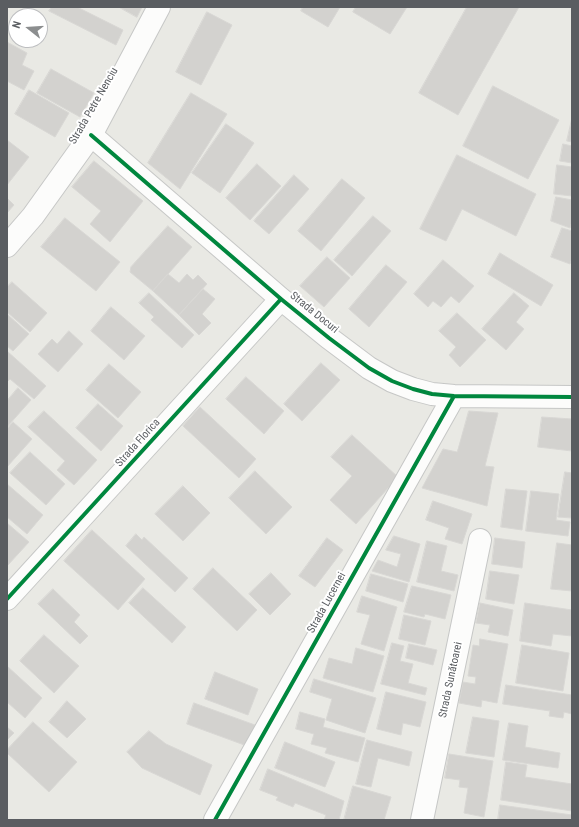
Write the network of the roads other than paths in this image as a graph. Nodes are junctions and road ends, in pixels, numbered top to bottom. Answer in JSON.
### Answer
{"nodes":[{"id":1,"x":159,"y":7,"type":"edge"},
{"id":2,"x":91,"y":135,"type":"junction"},
{"id":3,"x":7,"y":246,"type":"edge"},
{"id":4,"x":281,"y":299,"type":"junction"},
{"id":5,"x":454,"y":396,"type":"junction"},
{"id":6,"x":572,"y":397,"type":"edge"},
{"id":7,"x":480,"y":540,"type":"dead end"},
{"id":8,"x":7,"y":599,"type":"edge"},
{"id":9,"x":215,"y":820,"type":"edge"},
{"id":10,"x":422,"y":820,"type":"edge"}],
"edges":[{"from":1,"to":2,"type":"street","name":"Strada Petre Nenciu"},
{"from":2,"to":3,"type":"street","name":"Strada Petre Nenciu"},
{"from":2,"to":4,"type":"street","name":"Strada Docuri"},
{"from":4,"to":5,"type":"street","name":"Strada Docuri"},
{"from":4,"to":8,"type":"street","name":"Strada Florica"},
{"from":5,"to":6,"type":"street","name":"Strada Docuri"},
{"from":5,"to":9,"type":"street","name":"Strada Lucernei"},
{"from":7,"to":10,"type":"street","name":"Strada Sunătoarei"}]}
